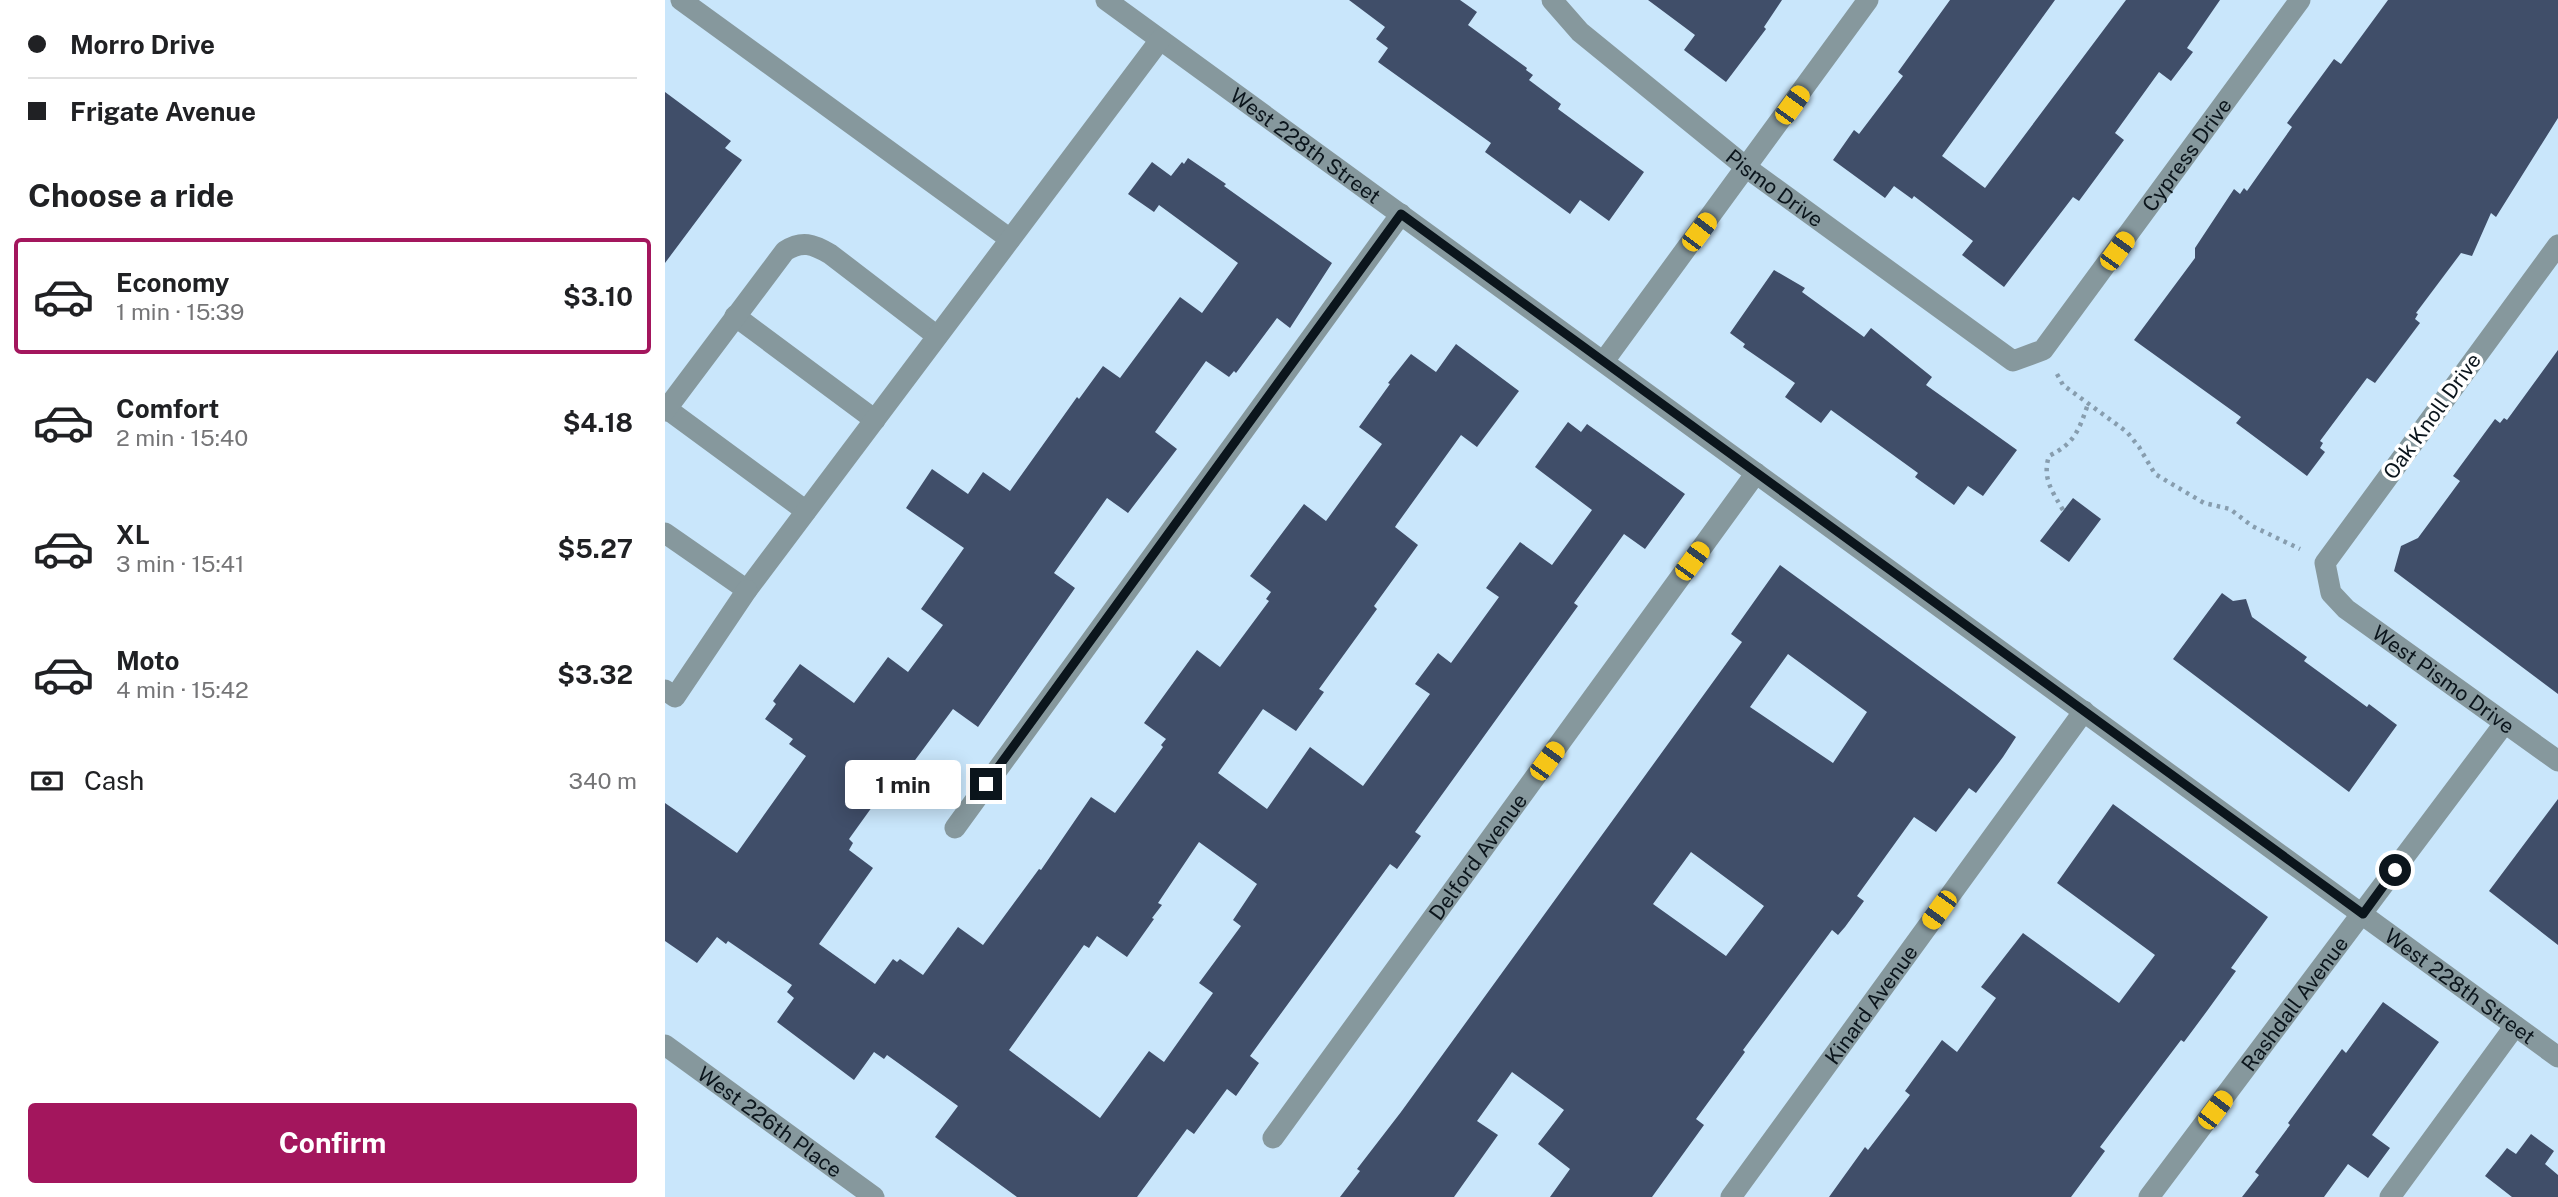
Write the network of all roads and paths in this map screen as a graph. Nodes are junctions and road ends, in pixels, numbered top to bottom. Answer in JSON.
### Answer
{"nodes":[{"id":1,"x":681,"y":0,"type":"edge"},
{"id":2,"x":1106,"y":0,"type":"edge"},
{"id":3,"x":1552,"y":0,"type":"edge"},
{"id":4,"x":1868,"y":0,"type":"edge"},
{"id":5,"x":2300,"y":0,"type":"edge"},
{"id":6,"x":1160,"y":40,"type":"junction"},
{"id":7,"x":1747,"y":169,"type":"junction"},
{"id":8,"x":1401,"y":214,"type":"junction"},
{"id":9,"x":1010,"y":239,"type":"junction"},
{"id":10,"x":2558,"y":245,"type":"edge"},
{"id":11,"x":735,"y":316,"type":"junction"},
{"id":12,"x":937,"y":336,"type":"junction"},
{"id":13,"x":2043,"y":350,"type":"junction"},
{"id":14,"x":1604,"y":361,"type":"junction"},
{"id":15,"x":2088,"y":404,"type":"junction"},
{"id":16,"x":666,"y":410,"type":"edge"},
{"id":17,"x":875,"y":420,"type":"junction"},
{"id":18,"x":1756,"y":473,"type":"junction"},
{"id":19,"x":2063,"y":510,"type":"dead end"},
{"id":20,"x":806,"y":511,"type":"junction"},
{"id":21,"x":665,"y":533,"type":"edge"},
{"id":22,"x":2325,"y":564,"type":"junction"},
{"id":23,"x":747,"y":590,"type":"junction"},
{"id":24,"x":665,"y":691,"type":"edge"},
{"id":25,"x":2084,"y":711,"type":"junction"},
{"id":26,"x":2504,"y":724,"type":"junction"},
{"id":27,"x":2558,"y":761,"type":"edge"},
{"id":28,"x":955,"y":828,"type":"dead end"},
{"id":29,"x":2363,"y":914,"type":"junction"},
{"id":30,"x":2515,"y":1026,"type":"junction"},
{"id":31,"x":665,"y":1045,"type":"edge"},
{"id":32,"x":2558,"y":1057,"type":"edge"},
{"id":33,"x":1273,"y":1138,"type":"dead end"},
{"id":34,"x":874,"y":1197,"type":"edge"},
{"id":35,"x":1731,"y":1197,"type":"edge"},
{"id":36,"x":2149,"y":1197,"type":"edge"},
{"id":37,"x":2390,"y":1197,"type":"edge"}],
"edges":[{"from":1,"to":9,"type":"street"},
{"from":2,"to":6,"type":"street","name":"West 228th Street"},
{"from":3,"to":7,"type":"street","name":"Pismo Drive"},
{"from":4,"to":7,"type":"street"},
{"from":5,"to":13,"type":"street","name":"Cypress Drive"},
{"from":6,"to":8,"type":"street","name":"West 228th Street"},
{"from":6,"to":9,"type":"street"},
{"from":7,"to":13,"type":"street","name":"Pismo Drive"},
{"from":7,"to":14,"type":"street"},
{"from":8,"to":14,"type":"street","name":"West 228th Street"},
{"from":8,"to":28,"type":"street"},
{"from":9,"to":12,"type":"street"},
{"from":10,"to":22,"type":"street","name":"Oak Knoll Drive"},
{"from":11,"to":12,"type":"street"},
{"from":11,"to":16,"type":"street"},
{"from":11,"to":17,"type":"street"},
{"from":12,"to":17,"type":"street"},
{"from":13,"to":15,"type":"path"},
{"from":14,"to":18,"type":"street","name":"West 228th Street"},
{"from":15,"to":19,"type":"path"},
{"from":15,"to":22,"type":"path"},
{"from":16,"to":20,"type":"street"},
{"from":17,"to":20,"type":"street"},
{"from":18,"to":25,"type":"street","name":"West 228th Street"},
{"from":18,"to":33,"type":"street","name":"Delford Avenue"},
{"from":20,"to":23,"type":"street"},
{"from":21,"to":23,"type":"street"},
{"from":22,"to":26,"type":"street","name":"West Pismo Drive"},
{"from":23,"to":24,"type":"street"},
{"from":25,"to":29,"type":"street","name":"West 228th Street"},
{"from":25,"to":35,"type":"street","name":"Kinard Avenue"},
{"from":26,"to":27,"type":"street","name":"West Pismo Drive"},
{"from":26,"to":29,"type":"street","name":"Rashdall Avenue"},
{"from":29,"to":30,"type":"street","name":"West 228th Street"},
{"from":29,"to":36,"type":"street","name":"Rashdall Avenue"},
{"from":30,"to":32,"type":"street","name":"West 228th Street"},
{"from":30,"to":37,"type":"street"},
{"from":31,"to":34,"type":"street","name":"West 226th Place"}]}
